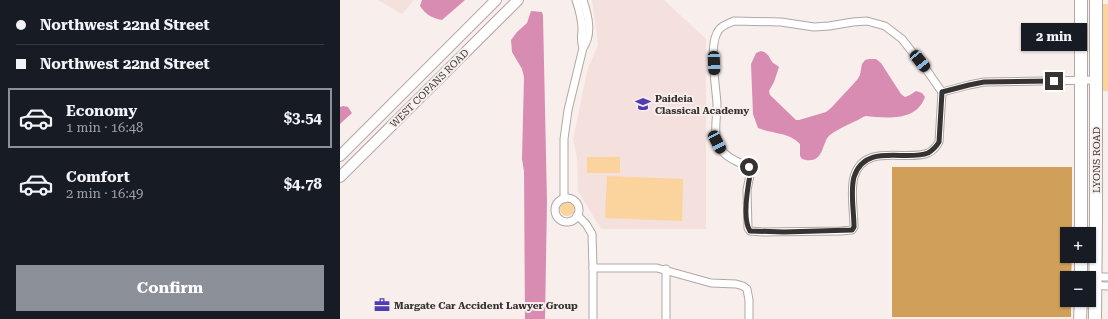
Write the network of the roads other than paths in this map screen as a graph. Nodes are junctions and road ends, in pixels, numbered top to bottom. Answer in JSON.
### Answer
{"nodes":[{"id":1,"x":496,"y":0,"type":"edge"},
{"id":2,"x":518,"y":0,"type":"edge"},
{"id":3,"x":576,"y":0,"type":"edge"},
{"id":4,"x":583,"y":0,"type":"edge"},
{"id":5,"x":1081,"y":0,"type":"edge"},
{"id":6,"x":1096,"y":0,"type":"edge"},
{"id":7,"x":583,"y":48,"type":"junction"},
{"id":8,"x":1082,"y":80,"type":"junction"},
{"id":9,"x":1096,"y":80,"type":"junction"},
{"id":10,"x":942,"y":92,"type":"junction"},
{"id":11,"x":340,"y":156,"type":"edge"},
{"id":12,"x":340,"y":177,"type":"edge"},
{"id":13,"x":564,"y":199,"type":"junction"},
{"id":14,"x":577,"y":215,"type":"junction"},
{"id":15,"x":1081,"y":227,"type":"edge"},
{"id":16,"x":593,"y":268,"type":"junction"},
{"id":17,"x":666,"y":269,"type":"junction"},
{"id":18,"x":1088,"y":271,"type":"edge"},
{"id":19,"x":1108,"y":277,"type":"edge"},
{"id":20,"x":1096,"y":279,"type":"edge"},
{"id":21,"x":1096,"y":282,"type":"edge"},
{"id":22,"x":1108,"y":286,"type":"edge"},
{"id":23,"x":1081,"y":307,"type":"edge"},
{"id":24,"x":1093,"y":307,"type":"edge"},
{"id":25,"x":593,"y":319,"type":"edge"},
{"id":26,"x":666,"y":319,"type":"edge"},
{"id":27,"x":749,"y":319,"type":"edge"},
{"id":28,"x":1080,"y":319,"type":"edge"},
{"id":29,"x":1095,"y":319,"type":"edge"}],
"edges":[{"from":1,"to":11,"type":"main road","name":"WEST COPANS ROAD"},
{"from":2,"to":12,"type":"main road","name":"WEST COPANS ROAD"},
{"from":3,"to":7,"type":"street"},
{"from":4,"to":7,"type":"street"},
{"from":5,"to":8,"type":"main road","name":"LYONS ROAD"},
{"from":6,"to":9,"type":"main road","name":"LYONS ROAD"},
{"from":7,"to":13,"type":"street"},
{"from":8,"to":9,"type":"street"},
{"from":8,"to":10,"type":"street"},
{"from":8,"to":15,"type":"main road","name":"LYONS ROAD"},
{"from":9,"to":18,"type":"main road","name":"LYONS ROAD"},
{"from":10,"to":10,"type":"street"},
{"from":13,"to":14,"type":"street"},
{"from":13,"to":14,"type":"street"},
{"from":14,"to":16,"type":"street"},
{"from":16,"to":17,"type":"street"},
{"from":16,"to":25,"type":"street"},
{"from":17,"to":26,"type":"street"},
{"from":17,"to":27,"type":"street"},
{"from":19,"to":20,"type":"street"},
{"from":21,"to":22,"type":"street"},
{"from":23,"to":28,"type":"main road"},
{"from":24,"to":29,"type":"main road","name":"LYONS ROAD"}]}
